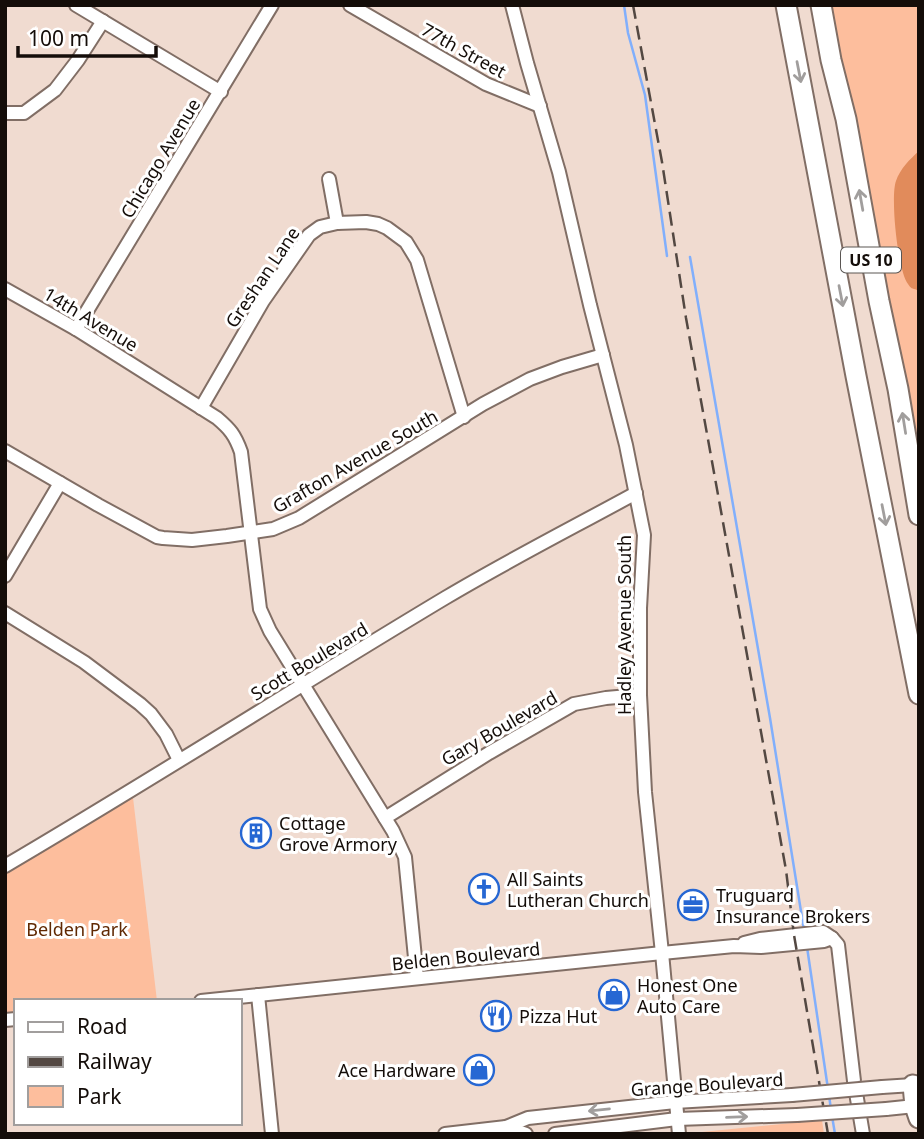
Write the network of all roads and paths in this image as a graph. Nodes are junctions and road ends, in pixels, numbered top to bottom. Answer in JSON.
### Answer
{"nodes":[{"id":1,"x":76,"y":5,"type":"edge"},
{"id":2,"x":272,"y":5,"type":"edge"},
{"id":3,"x":350,"y":5,"type":"edge"},
{"id":4,"x":512,"y":5,"type":"edge"},
{"id":5,"x":786,"y":5,"type":"edge"},
{"id":6,"x":821,"y":5,"type":"edge"},
{"id":7,"x":103,"y":21,"type":"junction"},
{"id":8,"x":220,"y":92,"type":"junction"},
{"id":9,"x":540,"y":106,"type":"junction"},
{"id":10,"x":5,"y":113,"type":"edge"},
{"id":11,"x":329,"y":179,"type":"dead end"},
{"id":12,"x":337,"y":223,"type":"junction"},
{"id":13,"x":5,"y":289,"type":"edge"},
{"id":14,"x":76,"y":329,"type":"junction"},
{"id":15,"x":603,"y":355,"type":"junction"},
{"id":16,"x":201,"y":408,"type":"junction"},
{"id":17,"x":464,"y":417,"type":"junction"},
{"id":18,"x":5,"y":451,"type":"edge"},
{"id":19,"x":60,"y":483,"type":"junction"},
{"id":20,"x":636,"y":493,"type":"junction"},
{"id":21,"x":919,"y":515,"type":"edge"},
{"id":22,"x":250,"y":532,"type":"junction"},
{"id":23,"x":5,"y":576,"type":"edge"},
{"id":24,"x":5,"y":613,"type":"edge"},
{"id":25,"x":304,"y":684,"type":"junction"},
{"id":26,"x":919,"y":694,"type":"edge"},
{"id":27,"x":640,"y":695,"type":"junction"},
{"id":28,"x":179,"y":760,"type":"junction"},
{"id":29,"x":385,"y":818,"type":"junction"},
{"id":30,"x":5,"y":866,"type":"edge"},
{"id":31,"x":663,"y":953,"type":"junction"},
{"id":32,"x":417,"y":978,"type":"junction"},
{"id":33,"x":258,"y":996,"type":"junction"},
{"id":34,"x":224,"y":999,"type":"edge"},
{"id":35,"x":913,"y":1085,"type":"joint"},
{"id":36,"x":675,"y":1102,"type":"junction"},
{"id":37,"x":917,"y":1112,"type":"edge"},
{"id":38,"x":677,"y":1119,"type":"junction"},
{"id":39,"x":506,"y":1130,"type":"edge"},
{"id":40,"x":272,"y":1134,"type":"edge"},
{"id":41,"x":445,"y":1134,"type":"edge"},
{"id":42,"x":526,"y":1134,"type":"edge"},
{"id":43,"x":555,"y":1134,"type":"edge"},
{"id":44,"x":679,"y":1134,"type":"edge"},
{"id":45,"x":863,"y":1134,"type":"edge"}],
"edges":[{"from":1,"to":7,"type":"street"},
{"from":2,"to":8,"type":"street","name":"Chicago Avenue"},
{"from":3,"to":9,"type":"street","name":"77th Street"},
{"from":4,"to":9,"type":"street","name":"Hadley Avenue South"},
{"from":5,"to":26,"type":"highway","number":"US 10","one_way":true},
{"from":21,"to":6,"type":"highway","number":"US 10","one_way":true},
{"from":7,"to":8,"type":"street"},
{"from":7,"to":10,"type":"street"},
{"from":8,"to":14,"type":"street","name":"Chicago Avenue"},
{"from":9,"to":15,"type":"street","name":"Hadley Avenue South"},
{"from":11,"to":12,"type":"street"},
{"from":12,"to":16,"type":"street","name":"Greshan Lane"},
{"from":12,"to":17,"type":"street","name":"Greshan Lane"},
{"from":13,"to":14,"type":"street","name":"14th Avenue"},
{"from":14,"to":16,"type":"street","name":"14th Avenue"},
{"from":15,"to":17,"type":"street","name":"Grafton Avenue South"},
{"from":15,"to":20,"type":"street","name":"Hadley Avenue South"},
{"from":16,"to":22,"type":"street","name":"14th Avenue"},
{"from":17,"to":22,"type":"street","name":"Grafton Avenue South"},
{"from":18,"to":19,"type":"street","name":"Grafton Avenue South"},
{"from":19,"to":22,"type":"street","name":"Grafton Avenue South"},
{"from":19,"to":23,"type":"street"},
{"from":20,"to":25,"type":"street","name":"Scott Boulevard"},
{"from":20,"to":27,"type":"street","name":"Hadley Avenue South"},
{"from":22,"to":25,"type":"street","name":"14th Avenue"},
{"from":24,"to":28,"type":"street"},
{"from":25,"to":28,"type":"street","name":"Scott Boulevard"},
{"from":25,"to":29,"type":"street","name":"14th Avenue"},
{"from":27,"to":29,"type":"street","name":"Gary Boulevard"},
{"from":27,"to":31,"type":"street","name":"Hadley Avenue South"},
{"from":28,"to":30,"type":"street","name":"Scott Boulevard"},
{"from":29,"to":32,"type":"street","name":"14th Avenue"},
{"from":31,"to":32,"type":"street","name":"Belden Boulevard"},
{"from":31,"to":36,"type":"street","name":"Hadley Avenue South"},
{"from":31,"to":45,"type":"street","name":"Belden Boulevard"},
{"from":32,"to":33,"type":"street","name":"Belden Boulevard"},
{"from":33,"to":34,"type":"street","name":"Belden Boulevard"},
{"from":33,"to":40,"type":"street"},
{"from":35,"to":36,"type":"street","name":"Grange Boulevard","bridge":true},
{"from":35,"to":37,"type":"highway"},
{"from":36,"to":38,"type":"street","name":"Hadley Avenue South"},
{"from":36,"to":39,"type":"street","name":"Grange Boulevard","one_way":true},
{"from":38,"to":37,"type":"street","name":"Grange Boulevard","one_way":true,"bridge":true},
{"from":38,"to":43,"type":"street","name":"Grange Boulevard"},
{"from":38,"to":44,"type":"street","name":"Hadley Avenue South"},
{"from":39,"to":41,"type":"street","name":"Grange Boulevard"},
{"from":39,"to":42,"type":"street","name":"Grange Boulevard"}]}
